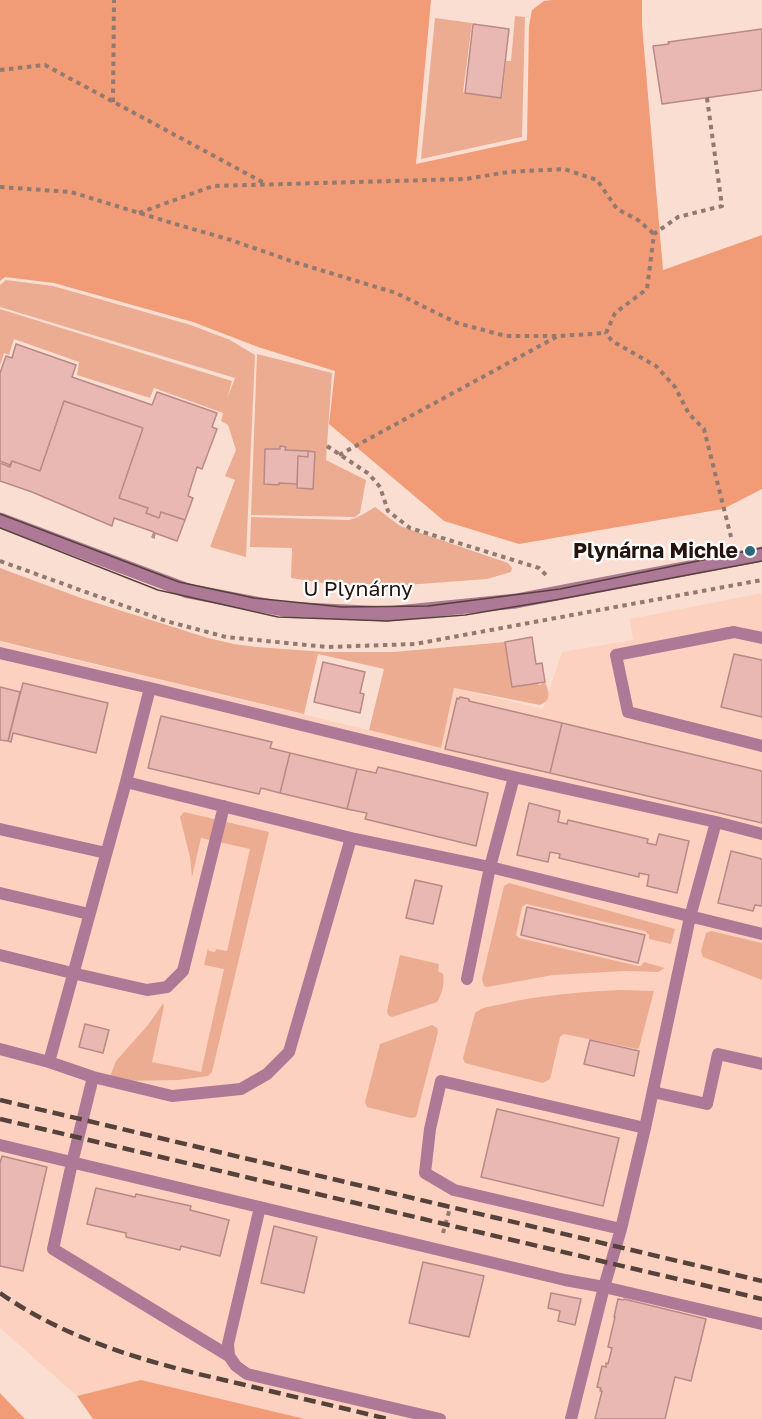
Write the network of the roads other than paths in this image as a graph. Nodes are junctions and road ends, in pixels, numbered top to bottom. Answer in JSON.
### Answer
{"nodes":[{"id":1,"x":0,"y":520,"type":"edge"},
{"id":2,"x":762,"y":554,"type":"edge"},
{"id":3,"x":762,"y":638,"type":"edge"},
{"id":4,"x":0,"y":653,"type":"edge"},
{"id":5,"x":150,"y":688,"type":"junction"},
{"id":6,"x":762,"y":746,"type":"edge"},
{"id":7,"x":514,"y":777,"type":"junction"},
{"id":8,"x":126,"y":782,"type":"junction"},
{"id":9,"x":224,"y":806,"type":"junction"},
{"id":10,"x":716,"y":822,"type":"junction"},
{"id":11,"x":0,"y":829,"type":"edge"},
{"id":12,"x":762,"y":834,"type":"edge"},
{"id":13,"x":351,"y":838,"type":"junction"},
{"id":14,"x":106,"y":853,"type":"junction"},
{"id":15,"x":490,"y":867,"type":"junction"},
{"id":16,"x":0,"y":893,"type":"edge"},
{"id":17,"x":89,"y":914,"type":"junction"},
{"id":18,"x":690,"y":917,"type":"junction"},
{"id":19,"x":762,"y":934,"type":"edge"},
{"id":20,"x":0,"y":955,"type":"edge"},
{"id":21,"x":72,"y":973,"type":"junction"},
{"id":22,"x":467,"y":979,"type":"dead end"},
{"id":23,"x":0,"y":1049,"type":"edge"},
{"id":24,"x":49,"y":1062,"type":"junction"},
{"id":25,"x":762,"y":1064,"type":"edge"},
{"id":26,"x":93,"y":1077,"type":"junction"},
{"id":27,"x":653,"y":1092,"type":"junction"},
{"id":28,"x":645,"y":1128,"type":"junction"},
{"id":29,"x":0,"y":1145,"type":"edge"},
{"id":30,"x":72,"y":1163,"type":"junction"},
{"id":31,"x":261,"y":1207,"type":"junction"},
{"id":32,"x":621,"y":1229,"type":"junction"},
{"id":33,"x":604,"y":1287,"type":"junction"},
{"id":34,"x":762,"y":1324,"type":"edge"},
{"id":35,"x":230,"y":1356,"type":"junction"},
{"id":36,"x":440,"y":1419,"type":"edge"},
{"id":37,"x":572,"y":1419,"type":"edge"}],
"edges":[{"from":1,"to":2,"type":"street","name":"U Plynárny"},
{"from":3,"to":6,"type":"lane"},
{"from":4,"to":5,"type":"lane"},
{"from":5,"to":7,"type":"lane"},
{"from":5,"to":8,"type":"lane"},
{"from":7,"to":10,"type":"lane"},
{"from":7,"to":15,"type":"lane"},
{"from":8,"to":9,"type":"lane"},
{"from":8,"to":14,"type":"lane"},
{"from":9,"to":13,"type":"lane"},
{"from":9,"to":21,"type":"lane"},
{"from":10,"to":12,"type":"lane"},
{"from":10,"to":18,"type":"lane"},
{"from":11,"to":14,"type":"lane"},
{"from":13,"to":15,"type":"lane"},
{"from":13,"to":26,"type":"lane"},
{"from":14,"to":17,"type":"lane"},
{"from":15,"to":18,"type":"lane"},
{"from":15,"to":22,"type":"lane"},
{"from":16,"to":17,"type":"lane"},
{"from":17,"to":21,"type":"lane"},
{"from":18,"to":19,"type":"lane"},
{"from":18,"to":27,"type":"lane"},
{"from":20,"to":21,"type":"lane"},
{"from":21,"to":24,"type":"lane"},
{"from":23,"to":24,"type":"lane"},
{"from":24,"to":26,"type":"lane"},
{"from":25,"to":27,"type":"lane"},
{"from":26,"to":30,"type":"lane"},
{"from":27,"to":28,"type":"lane"},
{"from":28,"to":32,"type":"lane"},
{"from":28,"to":32,"type":"lane"},
{"from":29,"to":30,"type":"lane"},
{"from":30,"to":31,"type":"lane"},
{"from":30,"to":35,"type":"lane"},
{"from":31,"to":33,"type":"lane"},
{"from":31,"to":35,"type":"lane"},
{"from":32,"to":33,"type":"lane"},
{"from":33,"to":34,"type":"lane"},
{"from":33,"to":37,"type":"lane"},
{"from":35,"to":36,"type":"lane"}]}
